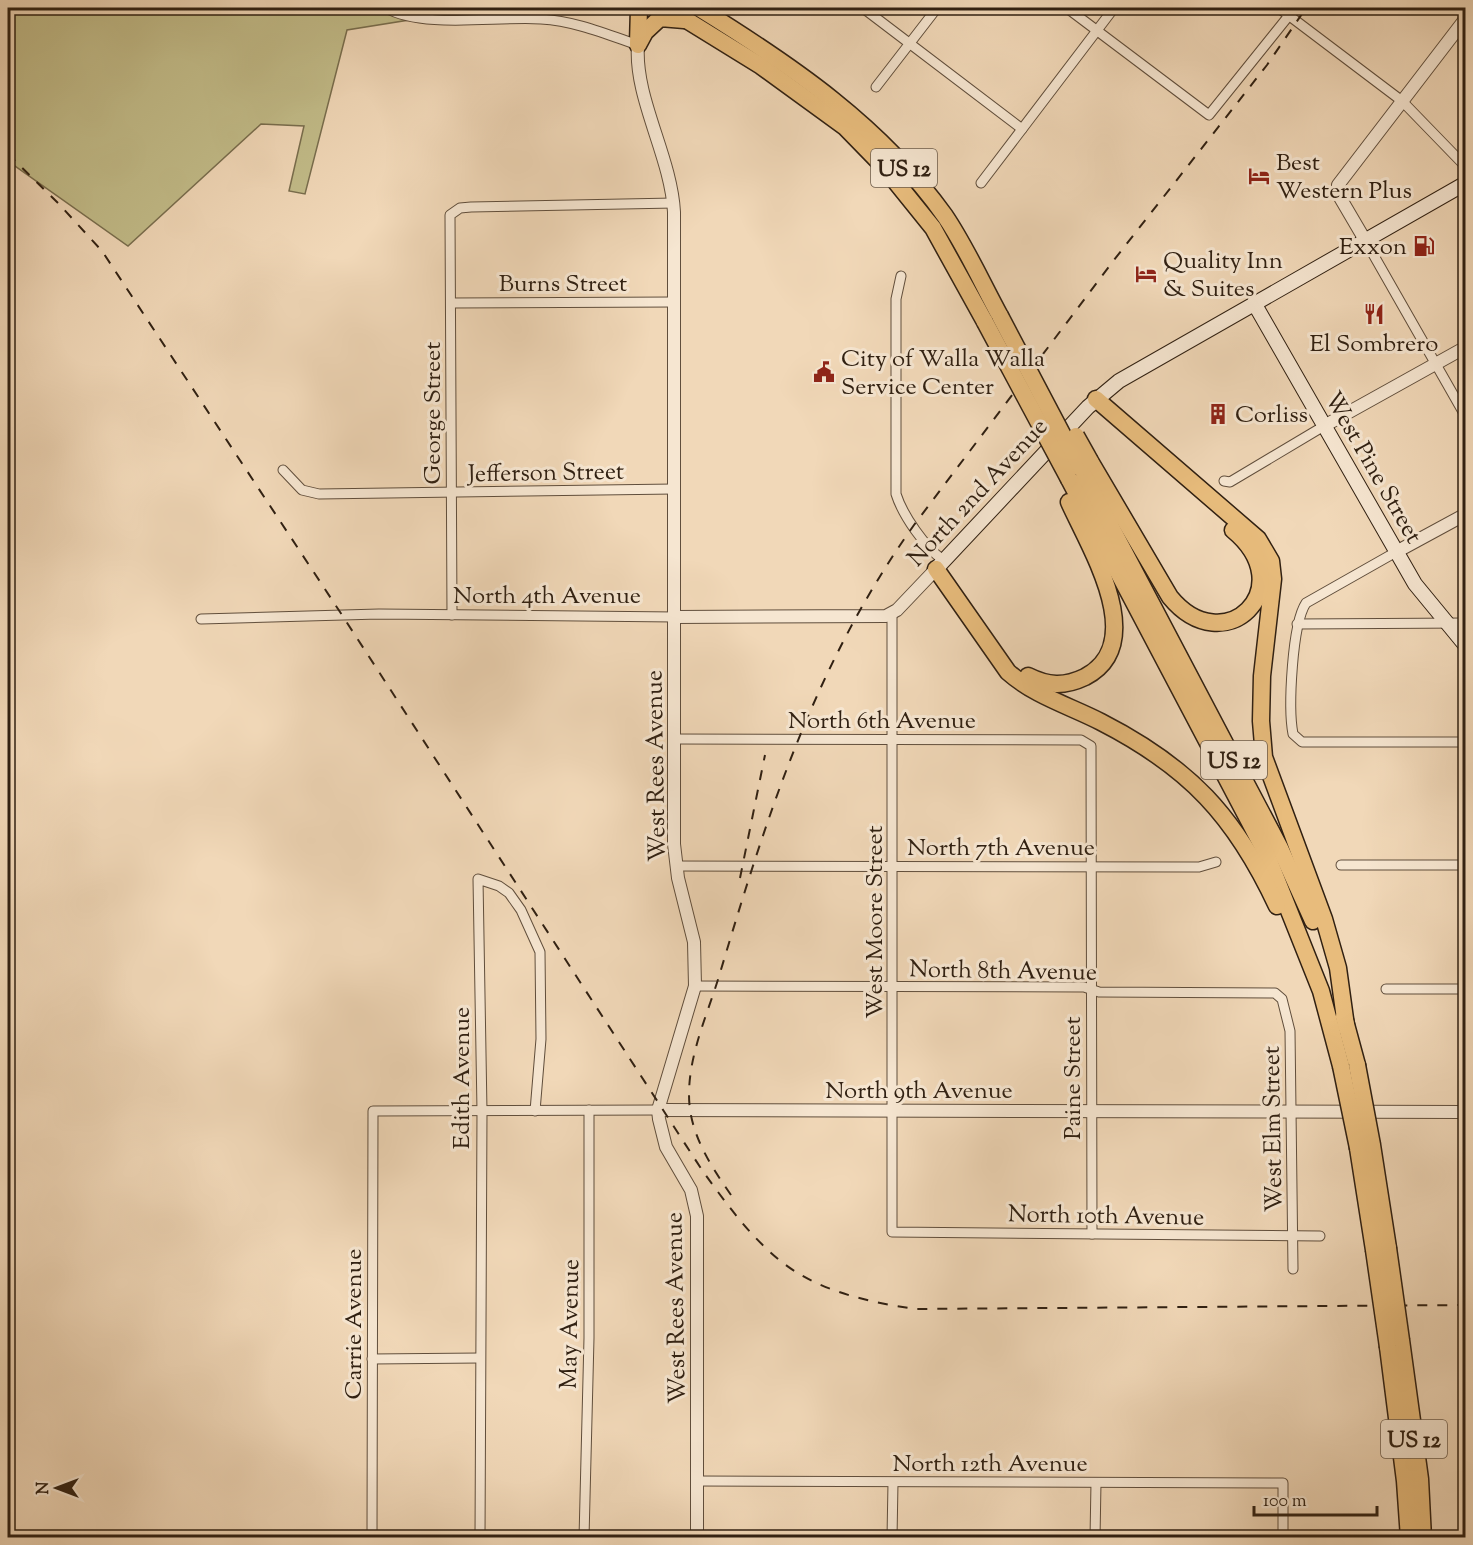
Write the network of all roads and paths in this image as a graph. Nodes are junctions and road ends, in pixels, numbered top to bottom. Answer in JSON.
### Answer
{"nodes":[{"id":1,"x":386,"y":8,"type":"edge"},
{"id":2,"x":639,"y":8,"type":"edge"},
{"id":3,"x":667,"y":8,"type":"edge"},
{"id":4,"x":706,"y":8,"type":"edge"},
{"id":5,"x":863,"y":8,"type":"edge"},
{"id":6,"x":937,"y":8,"type":"edge"},
{"id":7,"x":1067,"y":8,"type":"edge"},
{"id":8,"x":1114,"y":8,"type":"edge"},
{"id":9,"x":1279,"y":8,"type":"edge"},
{"id":10,"x":1292,"y":11,"type":"edge"},
{"id":11,"x":694,"y":15,"type":"edge"},
{"id":12,"x":1466,"y":18,"type":"edge"},
{"id":13,"x":1097,"y":30,"type":"junction"},
{"id":14,"x":746,"y":37,"type":"junction"},
{"id":15,"x":910,"y":43,"type":"junction"},
{"id":16,"x":638,"y":45,"type":"junction"},
{"id":17,"x":876,"y":87,"type":"dead end"},
{"id":18,"x":1402,"y":101,"type":"junction"},
{"id":19,"x":1022,"y":129,"type":"junction"},
{"id":20,"x":1466,"y":167,"type":"edge"},
{"id":21,"x":981,"y":183,"type":"dead end"},
{"id":22,"x":1466,"y":183,"type":"edge"},
{"id":23,"x":674,"y":203,"type":"junction"},
{"id":24,"x":1365,"y":240,"type":"junction"},
{"id":25,"x":901,"y":276,"type":"dead end"},
{"id":26,"x":674,"y":302,"type":"junction"},
{"id":27,"x":452,"y":303,"type":"junction"},
{"id":28,"x":1254,"y":303,"type":"junction"},
{"id":29,"x":992,"y":319,"type":"junction"},
{"id":30,"x":1466,"y":347,"type":"edge"},
{"id":31,"x":1436,"y":364,"type":"junction"},
{"id":32,"x":1092,"y":403,"type":"junction"},
{"id":33,"x":1466,"y":417,"type":"edge"},
{"id":34,"x":1324,"y":426,"type":"junction"},
{"id":35,"x":283,"y":470,"type":"dead end"},
{"id":36,"x":1075,"y":473,"type":"junction"},
{"id":37,"x":1224,"y":481,"type":"dead end"},
{"id":38,"x":674,"y":489,"type":"junction"},
{"id":39,"x":452,"y":493,"type":"junction"},
{"id":40,"x":1466,"y":514,"type":"edge"},
{"id":41,"x":1396,"y":552,"type":"junction"},
{"id":42,"x":937,"y":560,"type":"junction"},
{"id":43,"x":892,"y":613,"type":"junction"},
{"id":44,"x":452,"y":615,"type":"junction"},
{"id":45,"x":675,"y":617,"type":"junction"},
{"id":46,"x":201,"y":619,"type":"dead end"},
{"id":47,"x":1445,"y":623,"type":"junction"},
{"id":48,"x":1466,"y":623,"type":"edge"},
{"id":49,"x":1297,"y":624,"type":"junction"},
{"id":50,"x":1466,"y":646,"type":"edge"},
{"id":51,"x":674,"y":739,"type":"junction"},
{"id":52,"x":894,"y":740,"type":"junction"},
{"id":53,"x":1466,"y":742,"type":"edge"},
{"id":54,"x":1089,"y":744,"type":"joint"},
{"id":55,"x":1216,"y":862,"type":"dead end"},
{"id":56,"x":1341,"y":865,"type":"dead end"},
{"id":57,"x":1466,"y":865,"type":"edge"},
{"id":58,"x":676,"y":866,"type":"junction"},
{"id":59,"x":894,"y":866,"type":"junction"},
{"id":60,"x":1093,"y":867,"type":"junction"},
{"id":61,"x":695,"y":986,"type":"junction"},
{"id":62,"x":893,"y":987,"type":"junction"},
{"id":63,"x":1386,"y":989,"type":"dead end"},
{"id":64,"x":1466,"y":989,"type":"edge"},
{"id":65,"x":1092,"y":990,"type":"junction"},
{"id":66,"x":1275,"y":993,"type":"joint"},
{"id":67,"x":1340,"y":1029,"type":"junction"},
{"id":68,"x":590,"y":1110,"type":"junction"},
{"id":69,"x":658,"y":1110,"type":"junction"},
{"id":70,"x":373,"y":1111,"type":"joint"},
{"id":71,"x":482,"y":1111,"type":"junction"},
{"id":72,"x":535,"y":1111,"type":"junction"},
{"id":73,"x":892,"y":1111,"type":"junction"},
{"id":74,"x":1092,"y":1111,"type":"junction"},
{"id":75,"x":1292,"y":1112,"type":"junction"},
{"id":76,"x":1466,"y":1112,"type":"edge"},
{"id":77,"x":892,"y":1232,"type":"joint"},
{"id":78,"x":1092,"y":1234,"type":"junction"},
{"id":79,"x":1292,"y":1236,"type":"junction"},
{"id":80,"x":1320,"y":1236,"type":"dead end"},
{"id":81,"x":1293,"y":1269,"type":"dead end"},
{"id":82,"x":1395,"y":1344,"type":"junction"},
{"id":83,"x":480,"y":1358,"type":"junction"},
{"id":84,"x":372,"y":1359,"type":"junction"},
{"id":85,"x":697,"y":1481,"type":"junction"},
{"id":86,"x":893,"y":1483,"type":"junction"},
{"id":87,"x":1096,"y":1483,"type":"junction"},
{"id":88,"x":372,"y":1538,"type":"edge"},
{"id":89,"x":480,"y":1538,"type":"edge"},
{"id":90,"x":584,"y":1538,"type":"edge"},
{"id":91,"x":697,"y":1538,"type":"edge"},
{"id":92,"x":892,"y":1538,"type":"edge"},
{"id":93,"x":1095,"y":1538,"type":"edge"},
{"id":94,"x":1283,"y":1538,"type":"edge"},
{"id":95,"x":1409,"y":1538,"type":"edge"},
{"id":96,"x":1423,"y":1538,"type":"edge"}],
"edges":[{"from":1,"to":16,"type":"street"},
{"from":2,"to":16,"type":"highway"},
{"from":3,"to":11,"type":"highway","number":"US 12"},
{"from":4,"to":14,"type":"highway"},
{"from":5,"to":15,"type":"street"},
{"from":6,"to":15,"type":"street"},
{"from":7,"to":13,"type":"street"},
{"from":8,"to":13,"type":"street"},
{"from":9,"to":10,"type":"street"},
{"from":10,"to":13,"type":"street"},
{"from":10,"to":18,"type":"street"},
{"from":11,"to":14,"type":"highway","number":"US 12"},
{"from":11,"to":16,"type":"highway"},
{"from":11,"to":29,"type":"highway","number":"US 12"},
{"from":12,"to":18,"type":"street"},
{"from":13,"to":19,"type":"street"},
{"from":14,"to":29,"type":"highway","number":"US 12"},
{"from":15,"to":17,"type":"street"},
{"from":15,"to":19,"type":"street"},
{"from":16,"to":23,"type":"street","name":"West Rees Avenue"},
{"from":18,"to":20,"type":"street"},
{"from":18,"to":24,"type":"street"},
{"from":19,"to":21,"type":"street"},
{"from":22,"to":24,"type":"main road","name":"North 2nd Avenue"},
{"from":23,"to":26,"type":"street","name":"West Rees Avenue"},
{"from":23,"to":27,"type":"street","name":"George Street"},
{"from":24,"to":28,"type":"main road","name":"North 2nd Avenue"},
{"from":24,"to":31,"type":"street"},
{"from":25,"to":42,"type":"street"},
{"from":26,"to":27,"type":"street","name":"Burns Street"},
{"from":26,"to":38,"type":"street","name":"West Rees Avenue"},
{"from":27,"to":39,"type":"street","name":"George Street"},
{"from":28,"to":32,"type":"main road","name":"North 2nd Avenue"},
{"from":28,"to":34,"type":"main road","name":"West Pine Street"},
{"from":29,"to":36,"type":"highway","number":"US 12","bridge":true},
{"from":29,"to":36,"type":"highway","number":"US 12","bridge":true},
{"from":30,"to":31,"type":"street"},
{"from":31,"to":33,"type":"street"},
{"from":31,"to":34,"type":"street"},
{"from":32,"to":36,"type":"highway"},
{"from":32,"to":42,"type":"main road","name":"North 2nd Avenue"},
{"from":32,"to":67,"type":"highway"},
{"from":34,"to":37,"type":"street"},
{"from":34,"to":41,"type":"main road","name":"West Pine Street"},
{"from":35,"to":39,"type":"street","name":"Jefferson Street"},
{"from":36,"to":42,"type":"highway"},
{"from":36,"to":67,"type":"highway","number":"US 12"},
{"from":38,"to":39,"type":"street","name":"Jefferson Street"},
{"from":38,"to":45,"type":"street","name":"West Rees Avenue"},
{"from":39,"to":44,"type":"street","name":"George Street"},
{"from":40,"to":41,"type":"street"},
{"from":41,"to":47,"type":"main road","name":"West Pine Street"},
{"from":41,"to":49,"type":"street"},
{"from":42,"to":43,"type":"street","name":"North 2nd Avenue"},
{"from":42,"to":67,"type":"highway"},
{"from":43,"to":45,"type":"street","name":"North 4th Avenue"},
{"from":43,"to":52,"type":"street","name":"West Moore Street"},
{"from":44,"to":45,"type":"street","name":"North 4th Avenue"},
{"from":44,"to":46,"type":"street","name":"North 4th Avenue"},
{"from":45,"to":51,"type":"street","name":"West Rees Avenue"},
{"from":47,"to":48,"type":"street"},
{"from":47,"to":49,"type":"street"},
{"from":47,"to":50,"type":"main road","name":"West Pine Street"},
{"from":49,"to":53,"type":"street"},
{"from":51,"to":52,"type":"street","name":"North 6th Avenue"},
{"from":51,"to":58,"type":"street","name":"West Rees Avenue"},
{"from":52,"to":54,"type":"street","name":"North 6th Avenue"},
{"from":52,"to":59,"type":"street","name":"West Moore Street"},
{"from":54,"to":60,"type":"street","name":"Paine Street"},
{"from":55,"to":60,"type":"street","name":"North 7th Avenue"},
{"from":56,"to":57,"type":"street"},
{"from":58,"to":59,"type":"street","name":"North 7th Avenue"},
{"from":58,"to":61,"type":"street","name":"West Rees Avenue"},
{"from":59,"to":60,"type":"street","name":"North 7th Avenue"},
{"from":59,"to":62,"type":"street","name":"West Moore Street"},
{"from":60,"to":65,"type":"street","name":"Paine Street"},
{"from":61,"to":62,"type":"street","name":"North 8th Avenue"},
{"from":61,"to":69,"type":"street","name":"West Rees Avenue"},
{"from":62,"to":65,"type":"street","name":"North 8th Avenue"},
{"from":62,"to":73,"type":"street","name":"West Moore Street"},
{"from":63,"to":64,"type":"street"},
{"from":65,"to":66,"type":"street","name":"North 8th Avenue"},
{"from":65,"to":74,"type":"street","name":"Paine Street"},
{"from":66,"to":75,"type":"street","name":"West Elm Street"},
{"from":67,"to":82,"type":"highway","number":"US 12","bridge":true},
{"from":68,"to":69,"type":"street","name":"North 9th Avenue"},
{"from":68,"to":72,"type":"street","name":"North 9th Avenue"},
{"from":68,"to":90,"type":"street","name":"May Avenue"},
{"from":69,"to":73,"type":"street","name":"North 9th Avenue"},
{"from":69,"to":85,"type":"street","name":"West Rees Avenue"},
{"from":70,"to":71,"type":"street","name":"North 9th Avenue"},
{"from":70,"to":84,"type":"street","name":"Carrie Avenue"},
{"from":71,"to":72,"type":"street","name":"North 9th Avenue"},
{"from":71,"to":72,"type":"street","name":"Edith Avenue"},
{"from":71,"to":83,"type":"street","name":"Edith Avenue"},
{"from":73,"to":74,"type":"street","name":"North 9th Avenue"},
{"from":73,"to":77,"type":"street","name":"West Moore Street"},
{"from":74,"to":75,"type":"street","name":"North 9th Avenue"},
{"from":74,"to":78,"type":"street","name":"Paine Street"},
{"from":75,"to":76,"type":"street","name":"North 9th Avenue"},
{"from":75,"to":79,"type":"street","name":"West Elm Street"},
{"from":77,"to":78,"type":"street","name":"North 10th Avenue"},
{"from":78,"to":79,"type":"street","name":"North 10th Avenue"},
{"from":79,"to":80,"type":"street","name":"North 10th Avenue"},
{"from":79,"to":81,"type":"street","name":"West Elm Street"},
{"from":82,"to":95,"type":"highway","number":"US 12"},
{"from":82,"to":96,"type":"highway","number":"US 12"},
{"from":83,"to":84,"type":"street"},
{"from":83,"to":89,"type":"street","name":"Edith Avenue"},
{"from":84,"to":88,"type":"street","name":"Carrie Avenue"},
{"from":85,"to":86,"type":"street","name":"North 12th Avenue"},
{"from":85,"to":91,"type":"street","name":"West Rees Avenue"},
{"from":86,"to":87,"type":"street","name":"North 12th Avenue"},
{"from":86,"to":92,"type":"street"},
{"from":87,"to":93,"type":"street"},
{"from":87,"to":94,"type":"street","name":"North 12th Avenue"}]}
